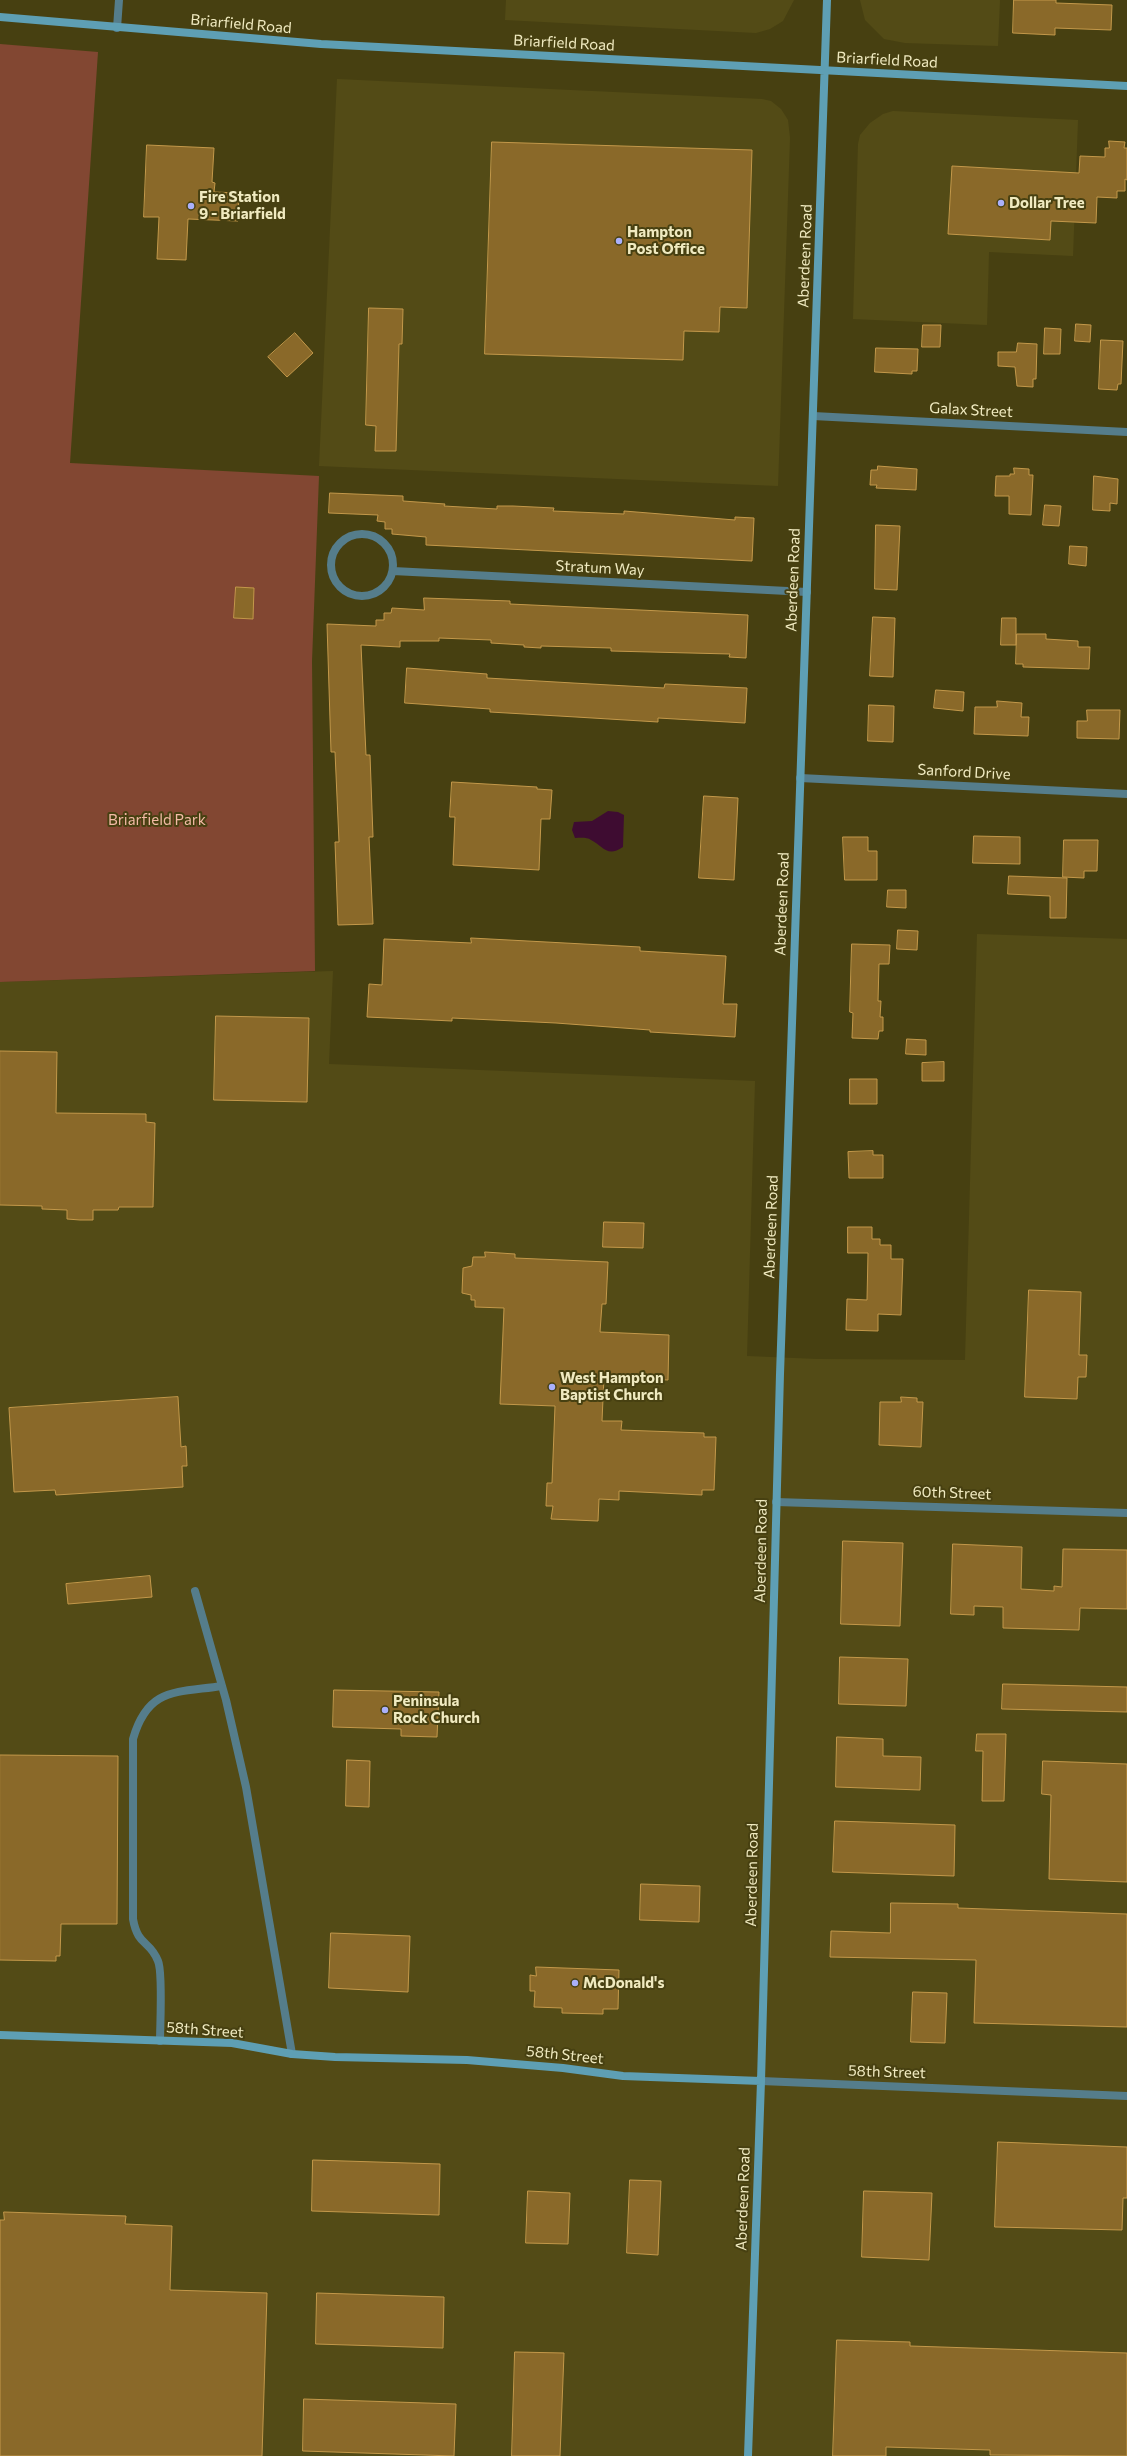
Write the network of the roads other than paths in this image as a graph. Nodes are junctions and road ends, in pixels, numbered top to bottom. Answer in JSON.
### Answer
{"nodes":[{"id":1,"x":119,"y":0,"type":"edge"},
{"id":2,"x":827,"y":0,"type":"edge"},
{"id":3,"x":0,"y":17,"type":"edge"},
{"id":4,"x":117,"y":28,"type":"junction"},
{"id":5,"x":826,"y":71,"type":"junction"},
{"id":6,"x":1127,"y":86,"type":"edge"},
{"id":7,"x":813,"y":416,"type":"junction"},
{"id":8,"x":1127,"y":432,"type":"edge"},
{"id":9,"x":393,"y":571,"type":"junction"},
{"id":10,"x":807,"y":592,"type":"junction"},
{"id":11,"x":800,"y":778,"type":"junction"},
{"id":12,"x":1127,"y":794,"type":"edge"},
{"id":13,"x":776,"y":1502,"type":"junction"},
{"id":14,"x":1127,"y":1513,"type":"edge"},
{"id":15,"x":195,"y":1591,"type":"dead end"},
{"id":16,"x":222,"y":1686,"type":"junction"},
{"id":17,"x":0,"y":2035,"type":"edge"},
{"id":18,"x":160,"y":2041,"type":"junction"},
{"id":19,"x":292,"y":2054,"type":"junction"},
{"id":20,"x":761,"y":2081,"type":"junction"},
{"id":21,"x":1127,"y":2096,"type":"edge"},
{"id":22,"x":748,"y":2456,"type":"edge"}],
"edges":[{"from":1,"to":4,"type":"street"},
{"from":2,"to":5,"type":"main road","name":"Aberdeen Road"},
{"from":3,"to":4,"type":"main road","name":"Briarfield Road"},
{"from":4,"to":5,"type":"main road","name":"Briarfield Road"},
{"from":5,"to":6,"type":"main road","name":"Briarfield Road"},
{"from":5,"to":7,"type":"main road","name":"Aberdeen Road"},
{"from":7,"to":8,"type":"street","name":"Galax Street"},
{"from":7,"to":10,"type":"main road","name":"Aberdeen Road"},
{"from":9,"to":9,"type":"street"},
{"from":9,"to":10,"type":"street","name":"Stratum Way"},
{"from":10,"to":11,"type":"main road","name":"Aberdeen Road"},
{"from":11,"to":12,"type":"street","name":"Sanford Drive"},
{"from":11,"to":13,"type":"main road","name":"Aberdeen Road"},
{"from":13,"to":14,"type":"street","name":"60th Street"},
{"from":13,"to":20,"type":"main road","name":"Aberdeen Road"},
{"from":15,"to":16,"type":"street"},
{"from":16,"to":18,"type":"street"},
{"from":16,"to":19,"type":"street"},
{"from":17,"to":18,"type":"main road","name":"58th Street"},
{"from":18,"to":19,"type":"main road","name":"58th Street"},
{"from":19,"to":20,"type":"main road","name":"58th Street"},
{"from":20,"to":21,"type":"street","name":"58th Street"},
{"from":20,"to":22,"type":"main road","name":"Aberdeen Road"}]}
